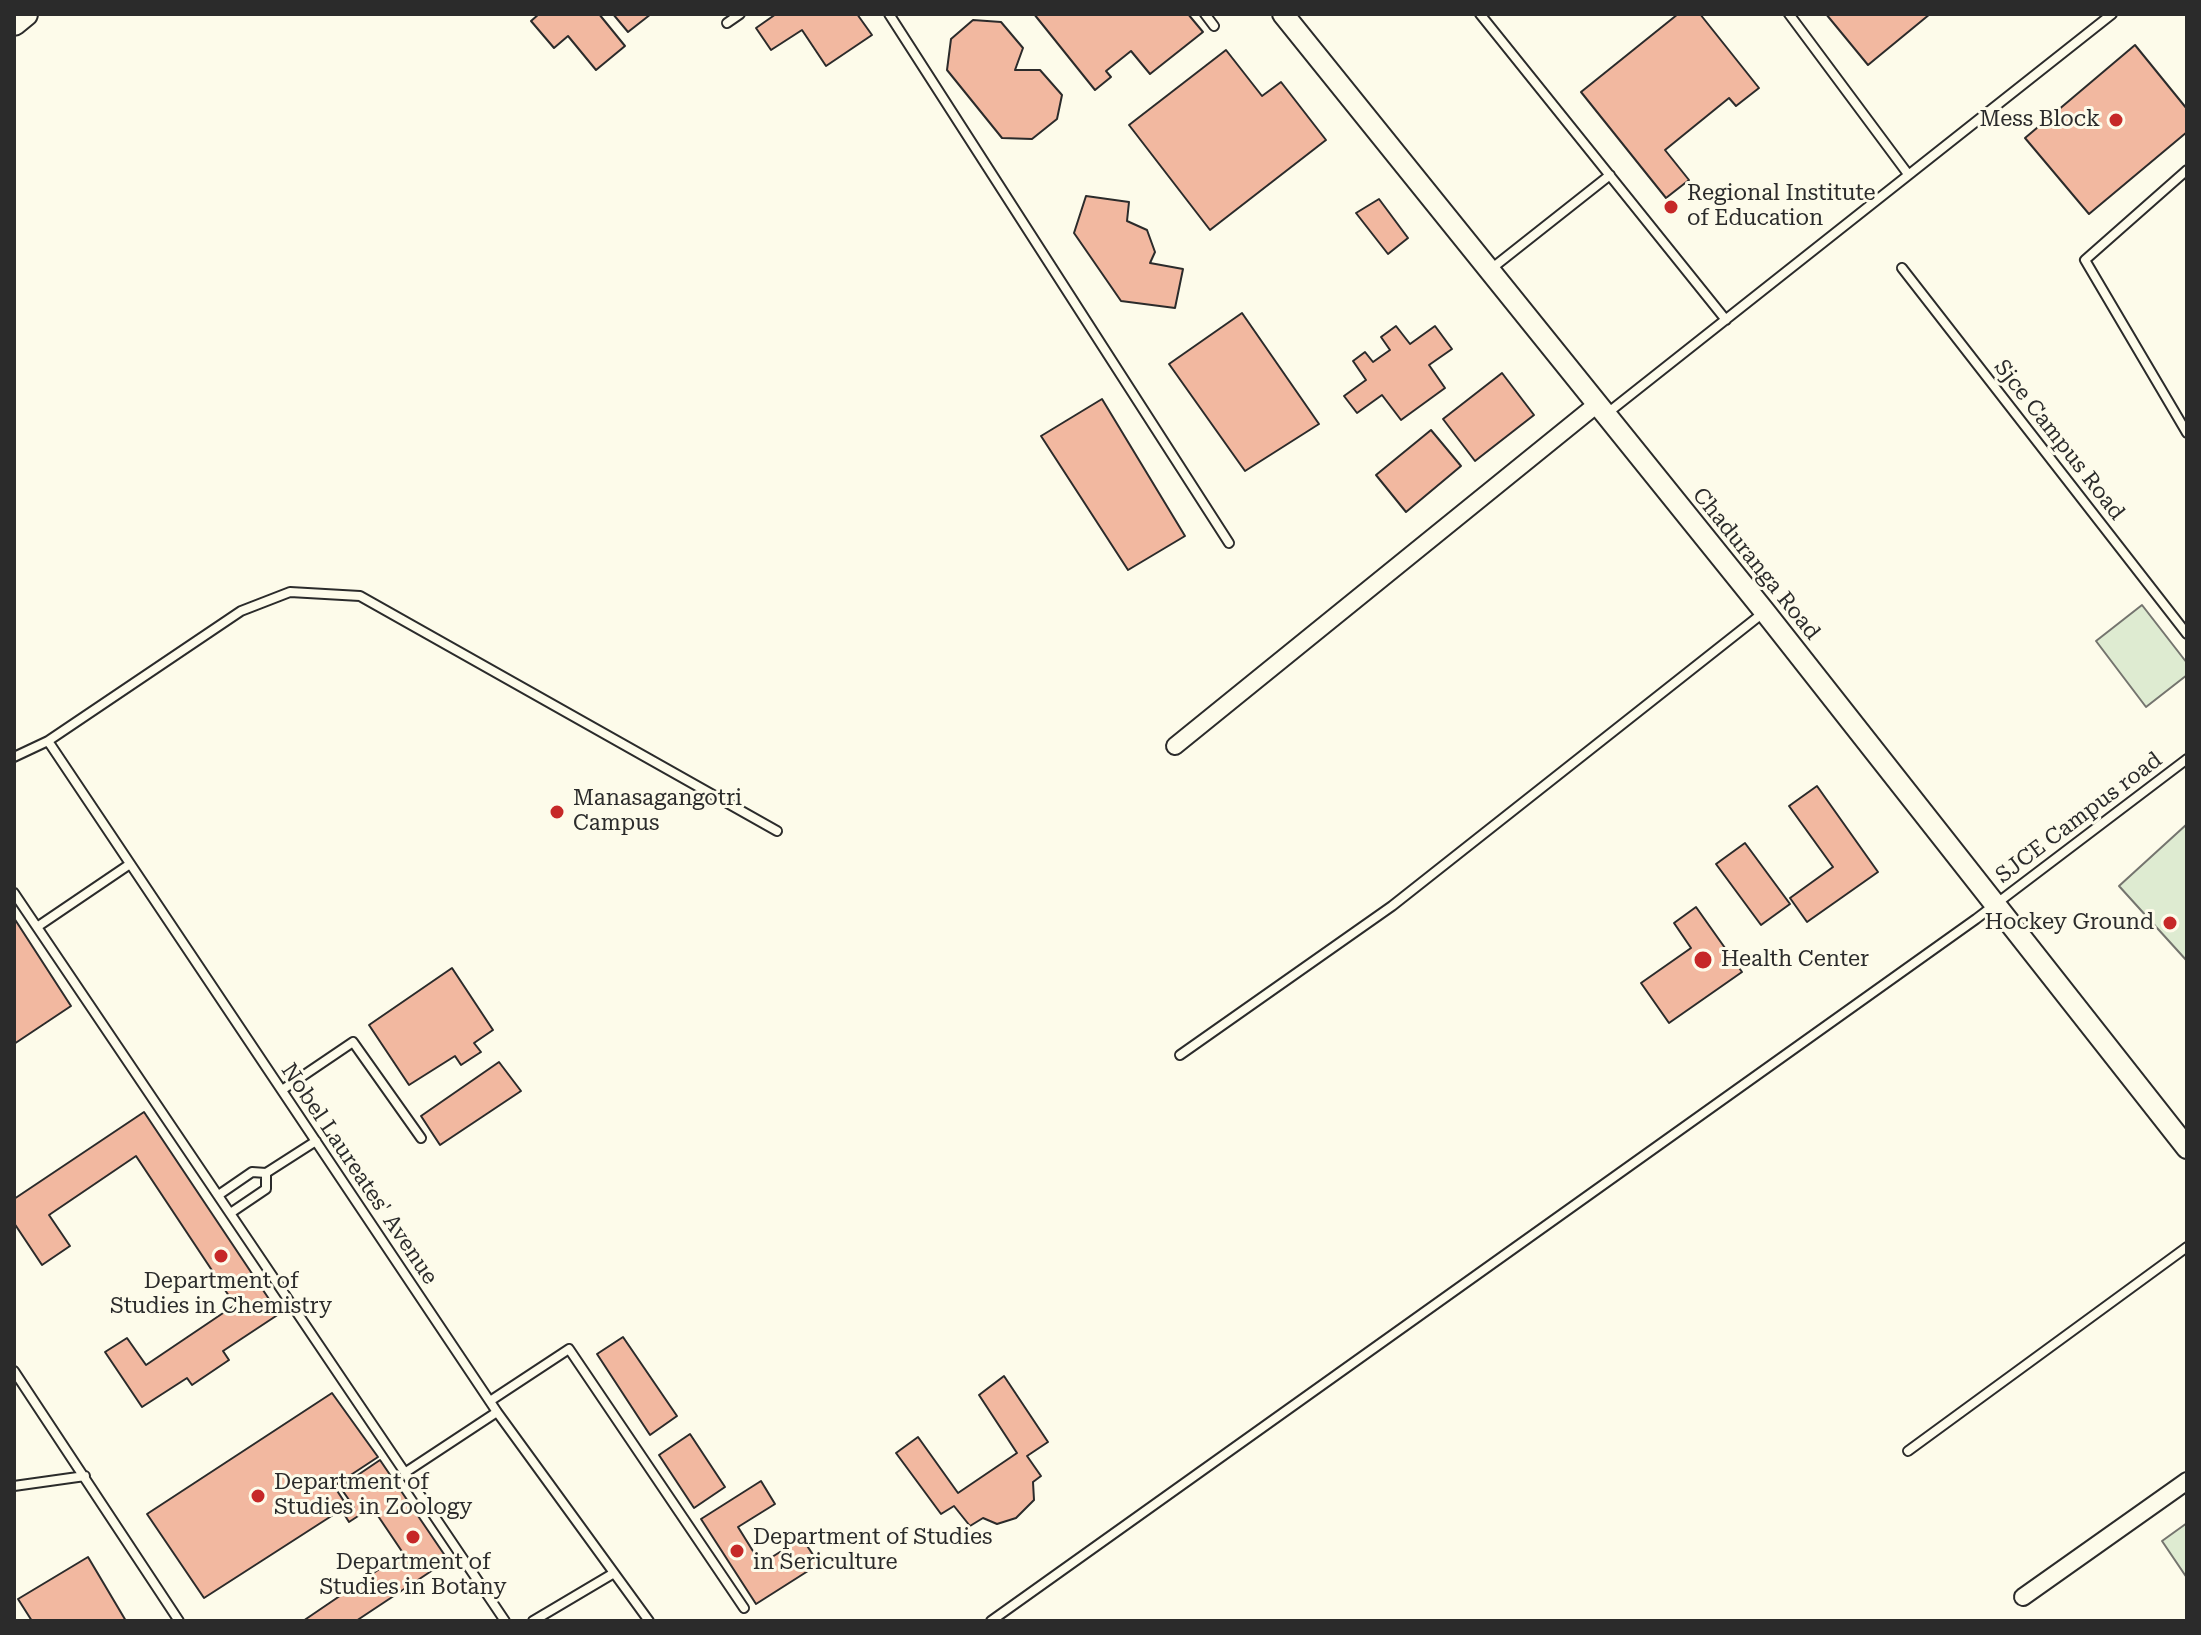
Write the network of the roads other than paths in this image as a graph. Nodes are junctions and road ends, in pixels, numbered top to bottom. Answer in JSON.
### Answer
{"nodes":[{"id":1,"x":25,"y":14,"type":"edge"},
{"id":2,"x":740,"y":14,"type":"edge"},
{"id":3,"x":889,"y":14,"type":"edge"},
{"id":4,"x":1205,"y":14,"type":"edge"},
{"id":5,"x":1283,"y":14,"type":"edge"},
{"id":6,"x":1480,"y":14,"type":"edge"},
{"id":7,"x":1789,"y":14,"type":"edge"},
{"id":8,"x":2112,"y":14,"type":"edge"},
{"id":9,"x":14,"y":23,"type":"edge"},
{"id":10,"x":727,"y":23,"type":"dead end"},
{"id":11,"x":1214,"y":26,"type":"dead end"},
{"id":12,"x":2187,"y":170,"type":"edge"},
{"id":13,"x":1908,"y":174,"type":"junction"},
{"id":14,"x":1610,"y":175,"type":"junction"},
{"id":15,"x":1902,"y":268,"type":"dead end"},
{"id":16,"x":1489,"y":270,"type":"junction"},
{"id":17,"x":1726,"y":320,"type":"junction"},
{"id":18,"x":1600,"y":411,"type":"junction"},
{"id":19,"x":2187,"y":433,"type":"edge"},
{"id":20,"x":1229,"y":543,"type":"dead end"},
{"id":21,"x":1765,"y":612,"type":"junction"},
{"id":22,"x":2187,"y":634,"type":"edge"},
{"id":23,"x":48,"y":741,"type":"junction"},
{"id":24,"x":1175,"y":746,"type":"dead end"},
{"id":25,"x":14,"y":757,"type":"edge"},
{"id":26,"x":2187,"y":759,"type":"edge"},
{"id":27,"x":777,"y":831,"type":"dead end"},
{"id":28,"x":130,"y":864,"type":"junction"},
{"id":29,"x":14,"y":893,"type":"edge"},
{"id":30,"x":1994,"y":906,"type":"junction"},
{"id":31,"x":37,"y":927,"type":"junction"},
{"id":32,"x":1180,"y":1055,"type":"dead end"},
{"id":33,"x":282,"y":1090,"type":"junction"},
{"id":34,"x":421,"y":1138,"type":"dead end"},
{"id":35,"x":316,"y":1141,"type":"junction"},
{"id":36,"x":2187,"y":1148,"type":"edge"},
{"id":37,"x":266,"y":1173,"type":"junction"},
{"id":38,"x":220,"y":1194,"type":"junction"},
{"id":39,"x":232,"y":1212,"type":"junction"},
{"id":40,"x":2187,"y":1247,"type":"edge"},
{"id":41,"x":14,"y":1371,"type":"edge"},
{"id":42,"x":490,"y":1401,"type":"junction"},
{"id":43,"x":497,"y":1412,"type":"junction"},
{"id":44,"x":1908,"y":1451,"type":"dead end"},
{"id":45,"x":406,"y":1472,"type":"junction"},
{"id":46,"x":85,"y":1476,"type":"junction"},
{"id":47,"x":2187,"y":1481,"type":"edge"},
{"id":48,"x":14,"y":1486,"type":"edge"},
{"id":49,"x":614,"y":1573,"type":"junction"},
{"id":50,"x":2023,"y":1597,"type":"dead end"},
{"id":51,"x":744,"y":1608,"type":"dead end"},
{"id":52,"x":179,"y":1621,"type":"edge"},
{"id":53,"x":505,"y":1621,"type":"edge"},
{"id":54,"x":533,"y":1621,"type":"edge"},
{"id":55,"x":649,"y":1621,"type":"edge"},
{"id":56,"x":991,"y":1621,"type":"edge"}],
"edges":[{"from":1,"to":9,"type":"main road"},
{"from":2,"to":10,"type":"lane"},
{"from":3,"to":20,"type":"lane"},
{"from":4,"to":11,"type":"lane"},
{"from":5,"to":16,"type":"street","name":"Chaduranga Road"},
{"from":6,"to":14,"type":"lane"},
{"from":7,"to":13,"type":"lane"},
{"from":8,"to":13,"type":"lane"},
{"from":12,"to":19,"type":"lane"},
{"from":13,"to":17,"type":"lane"},
{"from":14,"to":16,"type":"lane"},
{"from":14,"to":17,"type":"lane"},
{"from":15,"to":22,"type":"lane","name":"Sjce Campus Road"},
{"from":16,"to":18,"type":"street","name":"Chaduranga Road"},
{"from":17,"to":18,"type":"lane"},
{"from":18,"to":21,"type":"street","name":"Chaduranga Road"},
{"from":18,"to":24,"type":"street"},
{"from":21,"to":30,"type":"street","name":"Chaduranga Road"},
{"from":21,"to":32,"type":"lane"},
{"from":23,"to":25,"type":"lane"},
{"from":23,"to":27,"type":"lane"},
{"from":23,"to":28,"type":"lane","name":"Nobel Laureates' Avenue"},
{"from":26,"to":30,"type":"lane","name":"SJCE Campus road"},
{"from":28,"to":31,"type":"lane"},
{"from":28,"to":33,"type":"lane","name":"Nobel Laureates' Avenue"},
{"from":29,"to":31,"type":"lane"},
{"from":30,"to":36,"type":"street","name":"Chaduranga Road"},
{"from":30,"to":56,"type":"lane","name":"SJCE Campus road"},
{"from":31,"to":38,"type":"lane"},
{"from":33,"to":34,"type":"lane"},
{"from":33,"to":35,"type":"lane","name":"Nobel Laureates' Avenue"},
{"from":35,"to":37,"type":"lane"},
{"from":35,"to":42,"type":"lane","name":"Nobel Laureates' Avenue"},
{"from":37,"to":38,"type":"lane"},
{"from":37,"to":39,"type":"lane"},
{"from":38,"to":39,"type":"lane"},
{"from":39,"to":45,"type":"lane"},
{"from":40,"to":44,"type":"lane"},
{"from":41,"to":46,"type":"lane"},
{"from":42,"to":43,"type":"lane","name":"Nobel Laureates' Avenue"},
{"from":42,"to":51,"type":"lane"},
{"from":43,"to":45,"type":"lane"},
{"from":43,"to":49,"type":"lane","name":"Nobel Laureates' Avenue"},
{"from":45,"to":53,"type":"lane"},
{"from":46,"to":48,"type":"lane"},
{"from":46,"to":52,"type":"lane"},
{"from":47,"to":50,"type":"street"},
{"from":49,"to":54,"type":"lane"},
{"from":49,"to":55,"type":"lane","name":"Nobel Laureates' Avenue"}]}
